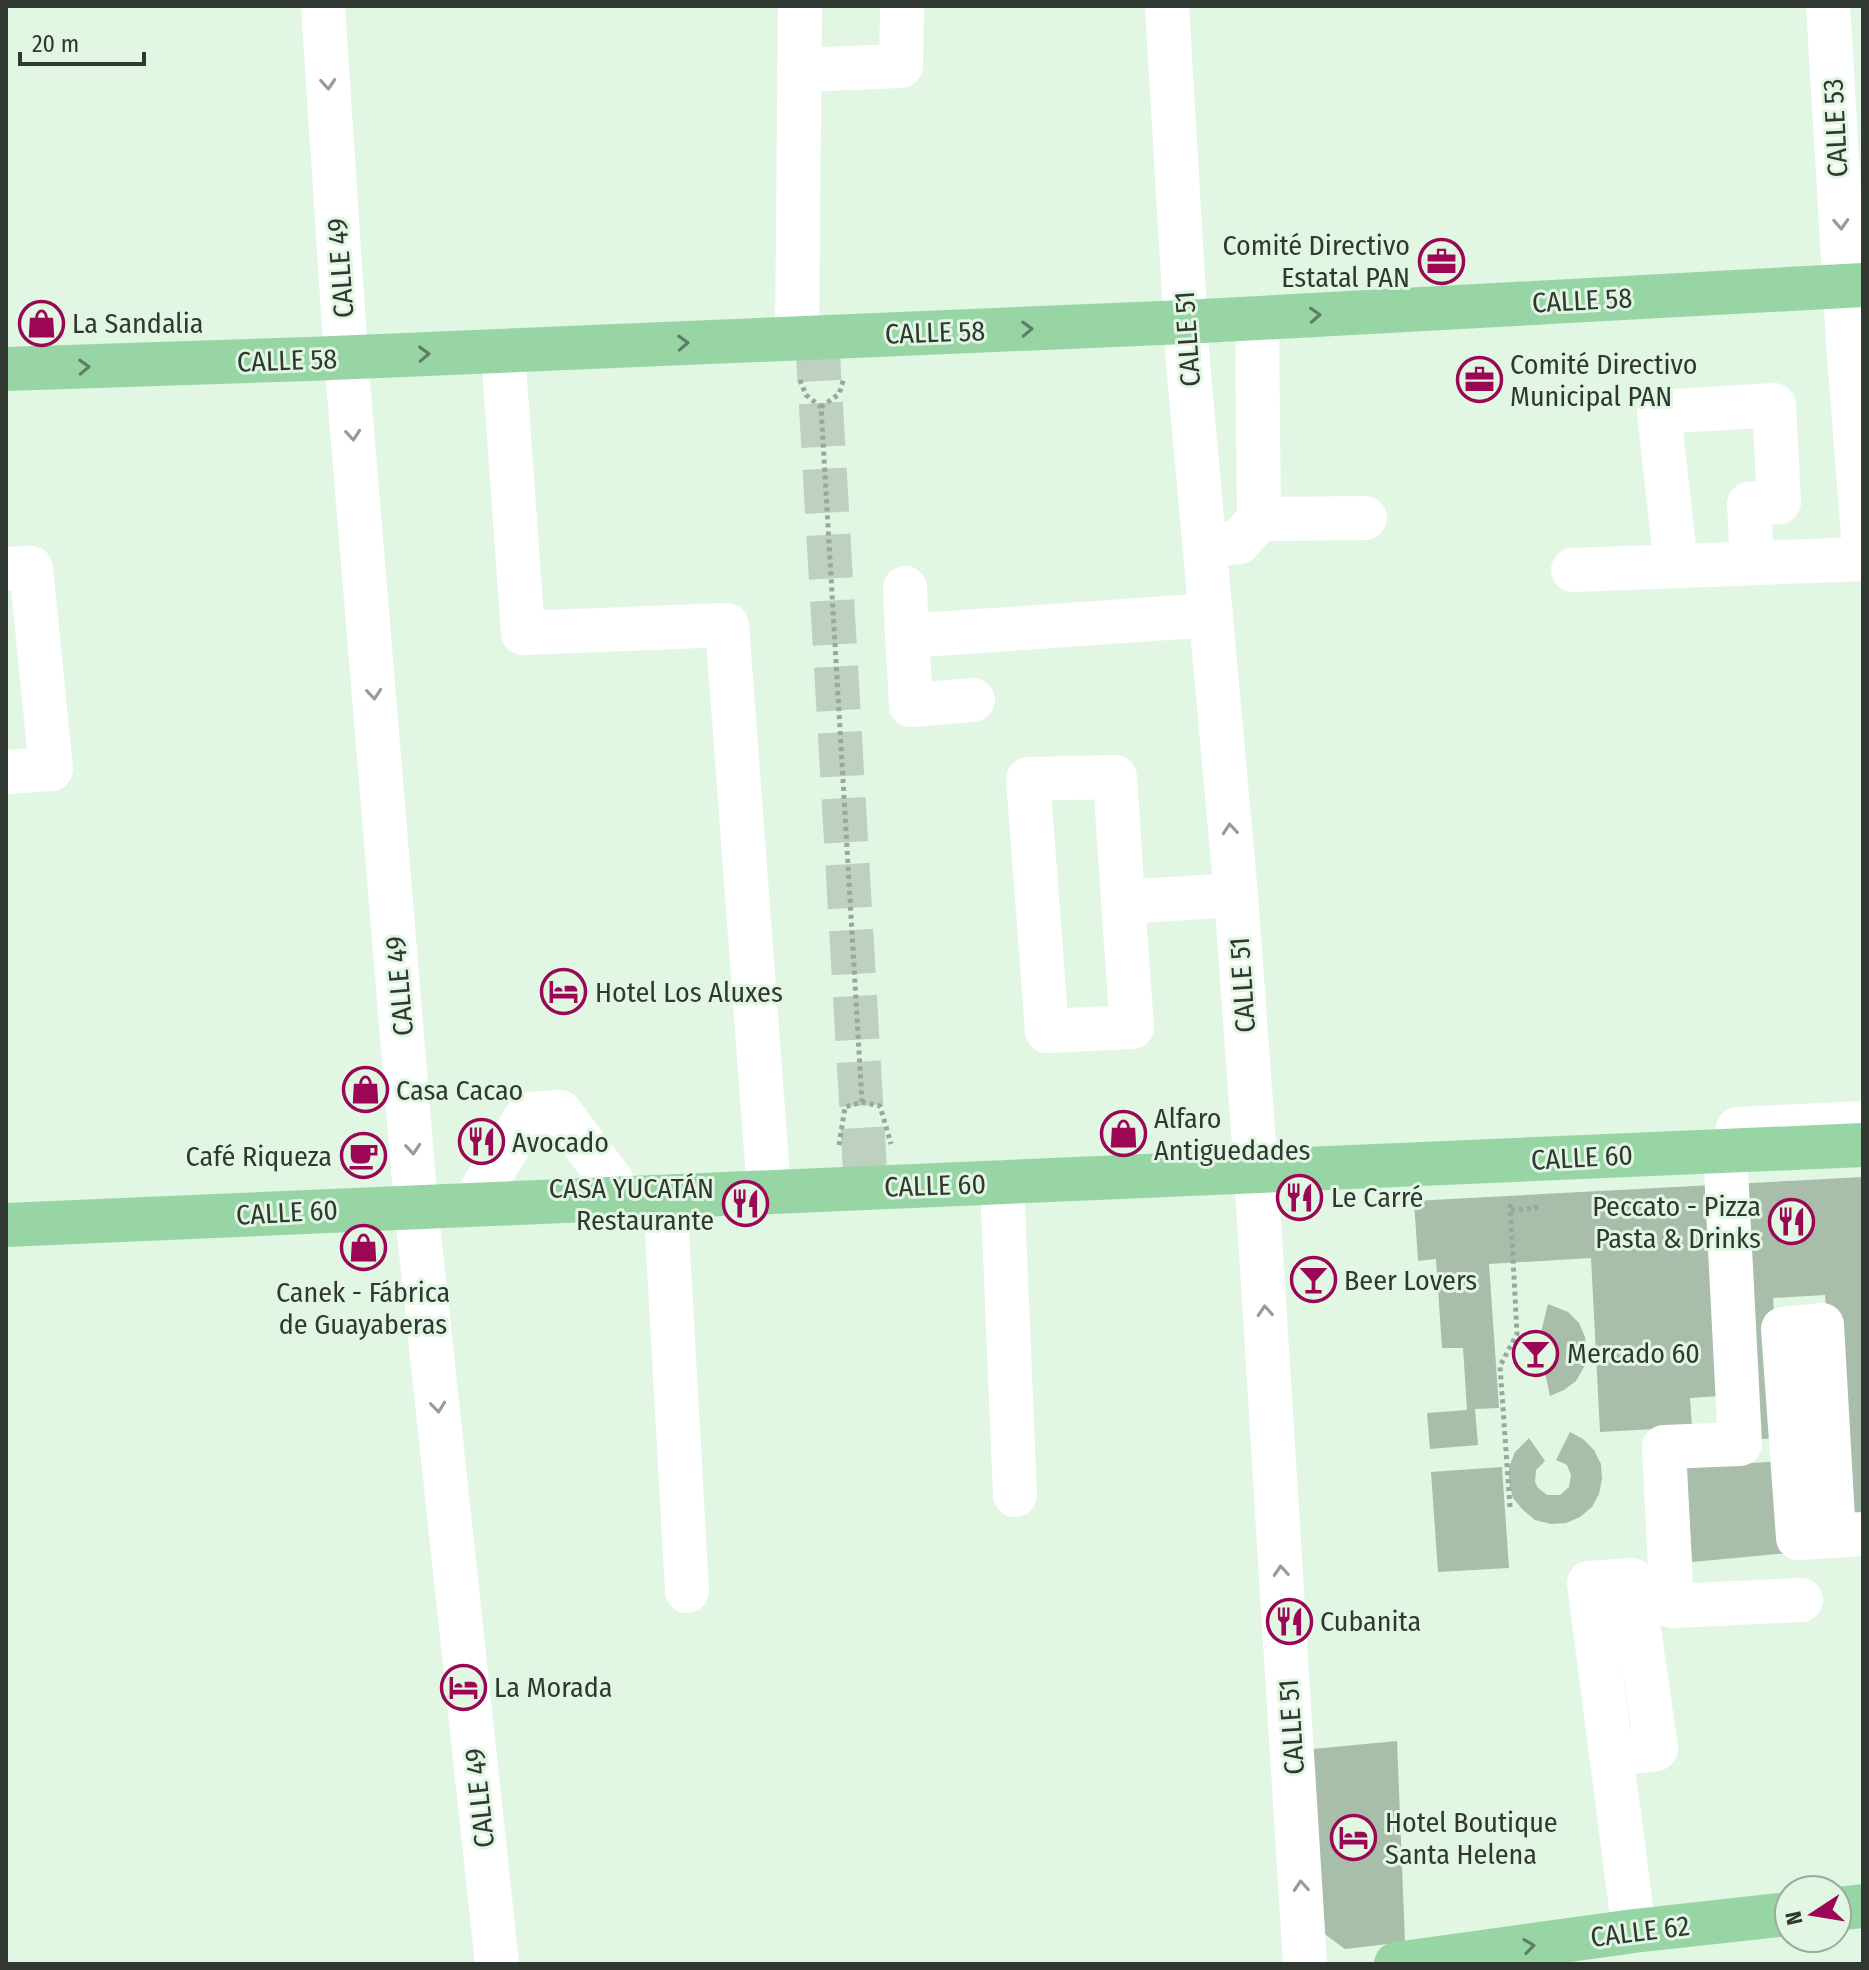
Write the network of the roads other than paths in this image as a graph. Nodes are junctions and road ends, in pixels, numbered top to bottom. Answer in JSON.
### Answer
{"nodes":[{"id":1,"x":323,"y":6,"type":"edge"},
{"id":2,"x":800,"y":6,"type":"edge"},
{"id":3,"x":902,"y":6,"type":"edge"},
{"id":4,"x":1167,"y":6,"type":"edge"},
{"id":5,"x":1828,"y":6,"type":"edge"},
{"id":6,"x":799,"y":70,"type":"junction"},
{"id":7,"x":1854,"y":285,"type":"edge"},
{"id":8,"x":1257,"y":318,"type":"junction"},
{"id":9,"x":1185,"y":322,"type":"junction"},
{"id":10,"x":503,"y":351,"type":"junction"},
{"id":11,"x":796,"y":355,"type":"junction"},
{"id":12,"x":346,"y":357,"type":"junction"},
{"id":13,"x":6,"y":369,"type":"edge"},
{"id":14,"x":1365,"y":518,"type":"dead end"},
{"id":15,"x":1259,"y":519,"type":"junction"},
{"id":16,"x":1863,"y":536,"type":"edge"},
{"id":17,"x":1205,"y":545,"type":"junction"},
{"id":18,"x":1863,"y":559,"type":"edge"},
{"id":19,"x":1752,"y":563,"type":"junction"},
{"id":20,"x":1676,"y":566,"type":"junction"},
{"id":21,"x":6,"y":569,"type":"edge"},
{"id":22,"x":1573,"y":570,"type":"dead end"},
{"id":23,"x":905,"y":588,"type":"dead end"},
{"id":24,"x":1211,"y":615,"type":"junction"},
{"id":25,"x":907,"y":636,"type":"junction"},
{"id":26,"x":973,"y":700,"type":"dead end"},
{"id":27,"x":6,"y":772,"type":"edge"},
{"id":28,"x":1236,"y":895,"type":"junction"},
{"id":29,"x":1123,"y":902,"type":"junction"},
{"id":30,"x":1863,"y":1123,"type":"edge"},
{"id":31,"x":1863,"y":1145,"type":"edge"},
{"id":32,"x":1295,"y":1150,"type":"dead end"},
{"id":33,"x":1214,"y":1154,"type":"dead end"},
{"id":34,"x":1726,"y":1160,"type":"junction"},
{"id":35,"x":1863,"y":1162,"type":"edge"},
{"id":36,"x":768,"y":1182,"type":"junction"},
{"id":37,"x":1253,"y":1188,"type":"junction"},
{"id":38,"x":615,"y":1189,"type":"junction"},
{"id":39,"x":1003,"y":1192,"type":"junction"},
{"id":40,"x":454,"y":1201,"type":"junction"},
{"id":41,"x":666,"y":1205,"type":"junction"},
{"id":42,"x":6,"y":1206,"type":"edge"},
{"id":43,"x":6,"y":1225,"type":"edge"},
{"id":44,"x":6,"y":1242,"type":"edge"},
{"id":45,"x":1015,"y":1495,"type":"dead end"},
{"id":46,"x":687,"y":1591,"type":"dead end"},
{"id":47,"x":1801,"y":1600,"type":"dead end"},
{"id":48,"x":1612,"y":1755,"type":"dead end"},
{"id":49,"x":1773,"y":1916,"type":"edge"},
{"id":50,"x":1634,"y":1931,"type":"junction"},
{"id":51,"x":497,"y":1964,"type":"edge"},
{"id":52,"x":1305,"y":1964,"type":"edge"},
{"id":53,"x":1396,"y":1964,"type":"edge"}],
"edges":[{"from":1,"to":12,"type":"street","name":"CALLE 49","one_way":true},
{"from":2,"to":6,"type":"street"},
{"from":3,"to":6,"type":"street"},
{"from":4,"to":9,"type":"street","name":"CALLE 51"},
{"from":5,"to":7,"type":"street","name":"CALLE 53","one_way":true},
{"from":6,"to":11,"type":"street"},
{"from":8,"to":7,"type":"main road","name":"CALLE 58","one_way":true},
{"from":7,"to":16,"type":"street","name":"CALLE 53"},
{"from":8,"to":9,"type":"main road","name":"CALLE 58"},
{"from":8,"to":15,"type":"street"},
{"from":11,"to":9,"type":"main road","name":"CALLE 58","one_way":true},
{"from":9,"to":17,"type":"street","name":"CALLE 51"},
{"from":10,"to":11,"type":"main road","name":"CALLE 58","one_way":true},
{"from":12,"to":10,"type":"main road","name":"CALLE 58","one_way":true},
{"from":10,"to":36,"type":"street"},
{"from":13,"to":12,"type":"main road","name":"CALLE 58","one_way":true},
{"from":12,"to":40,"type":"street","name":"CALLE 49","one_way":true},
{"from":14,"to":15,"type":"street"},
{"from":15,"to":17,"type":"street"},
{"from":17,"to":24,"type":"street","name":"CALLE 51"},
{"from":18,"to":19,"type":"street"},
{"from":19,"to":20,"type":"street"},
{"from":19,"to":20,"type":"street"},
{"from":20,"to":22,"type":"street"},
{"from":21,"to":27,"type":"street"},
{"from":23,"to":25,"type":"street"},
{"from":24,"to":25,"type":"street"},
{"from":28,"to":24,"type":"street","name":"CALLE 51","one_way":true},
{"from":25,"to":26,"type":"street"},
{"from":28,"to":29,"type":"street"},
{"from":28,"to":37,"type":"street","name":"CALLE 51"},
{"from":29,"to":29,"type":"street"},
{"from":30,"to":32,"type":"street"},
{"from":31,"to":34,"type":"main road","name":"CALLE 60"},
{"from":33,"to":36,"type":"street"},
{"from":34,"to":35,"type":"street"},
{"from":34,"to":37,"type":"main road","name":"CALLE 60"},
{"from":34,"to":37,"type":"street"},
{"from":34,"to":47,"type":"street"},
{"from":36,"to":38,"type":"street"},
{"from":36,"to":39,"type":"main road","name":"CALLE 60"},
{"from":36,"to":41,"type":"main road","name":"CALLE 60"},
{"from":37,"to":39,"type":"main road","name":"CALLE 60"},
{"from":52,"to":37,"type":"street","name":"CALLE 51","one_way":true},
{"from":38,"to":40,"type":"main road","name":"CALLE 60"},
{"from":38,"to":40,"type":"street"},
{"from":38,"to":41,"type":"main road","name":"CALLE 60"},
{"from":39,"to":41,"type":"street"},
{"from":39,"to":45,"type":"street"},
{"from":40,"to":41,"type":"street"},
{"from":40,"to":43,"type":"main road","name":"CALLE 60"},
{"from":40,"to":51,"type":"street","name":"CALLE 49","one_way":true},
{"from":41,"to":46,"type":"street"},
{"from":42,"to":44,"type":"street"},
{"from":48,"to":50,"type":"street"},
{"from":49,"to":50,"type":"main road","name":"CALLE 62"},
{"from":53,"to":50,"type":"main road","name":"CALLE 62","one_way":true}]}
